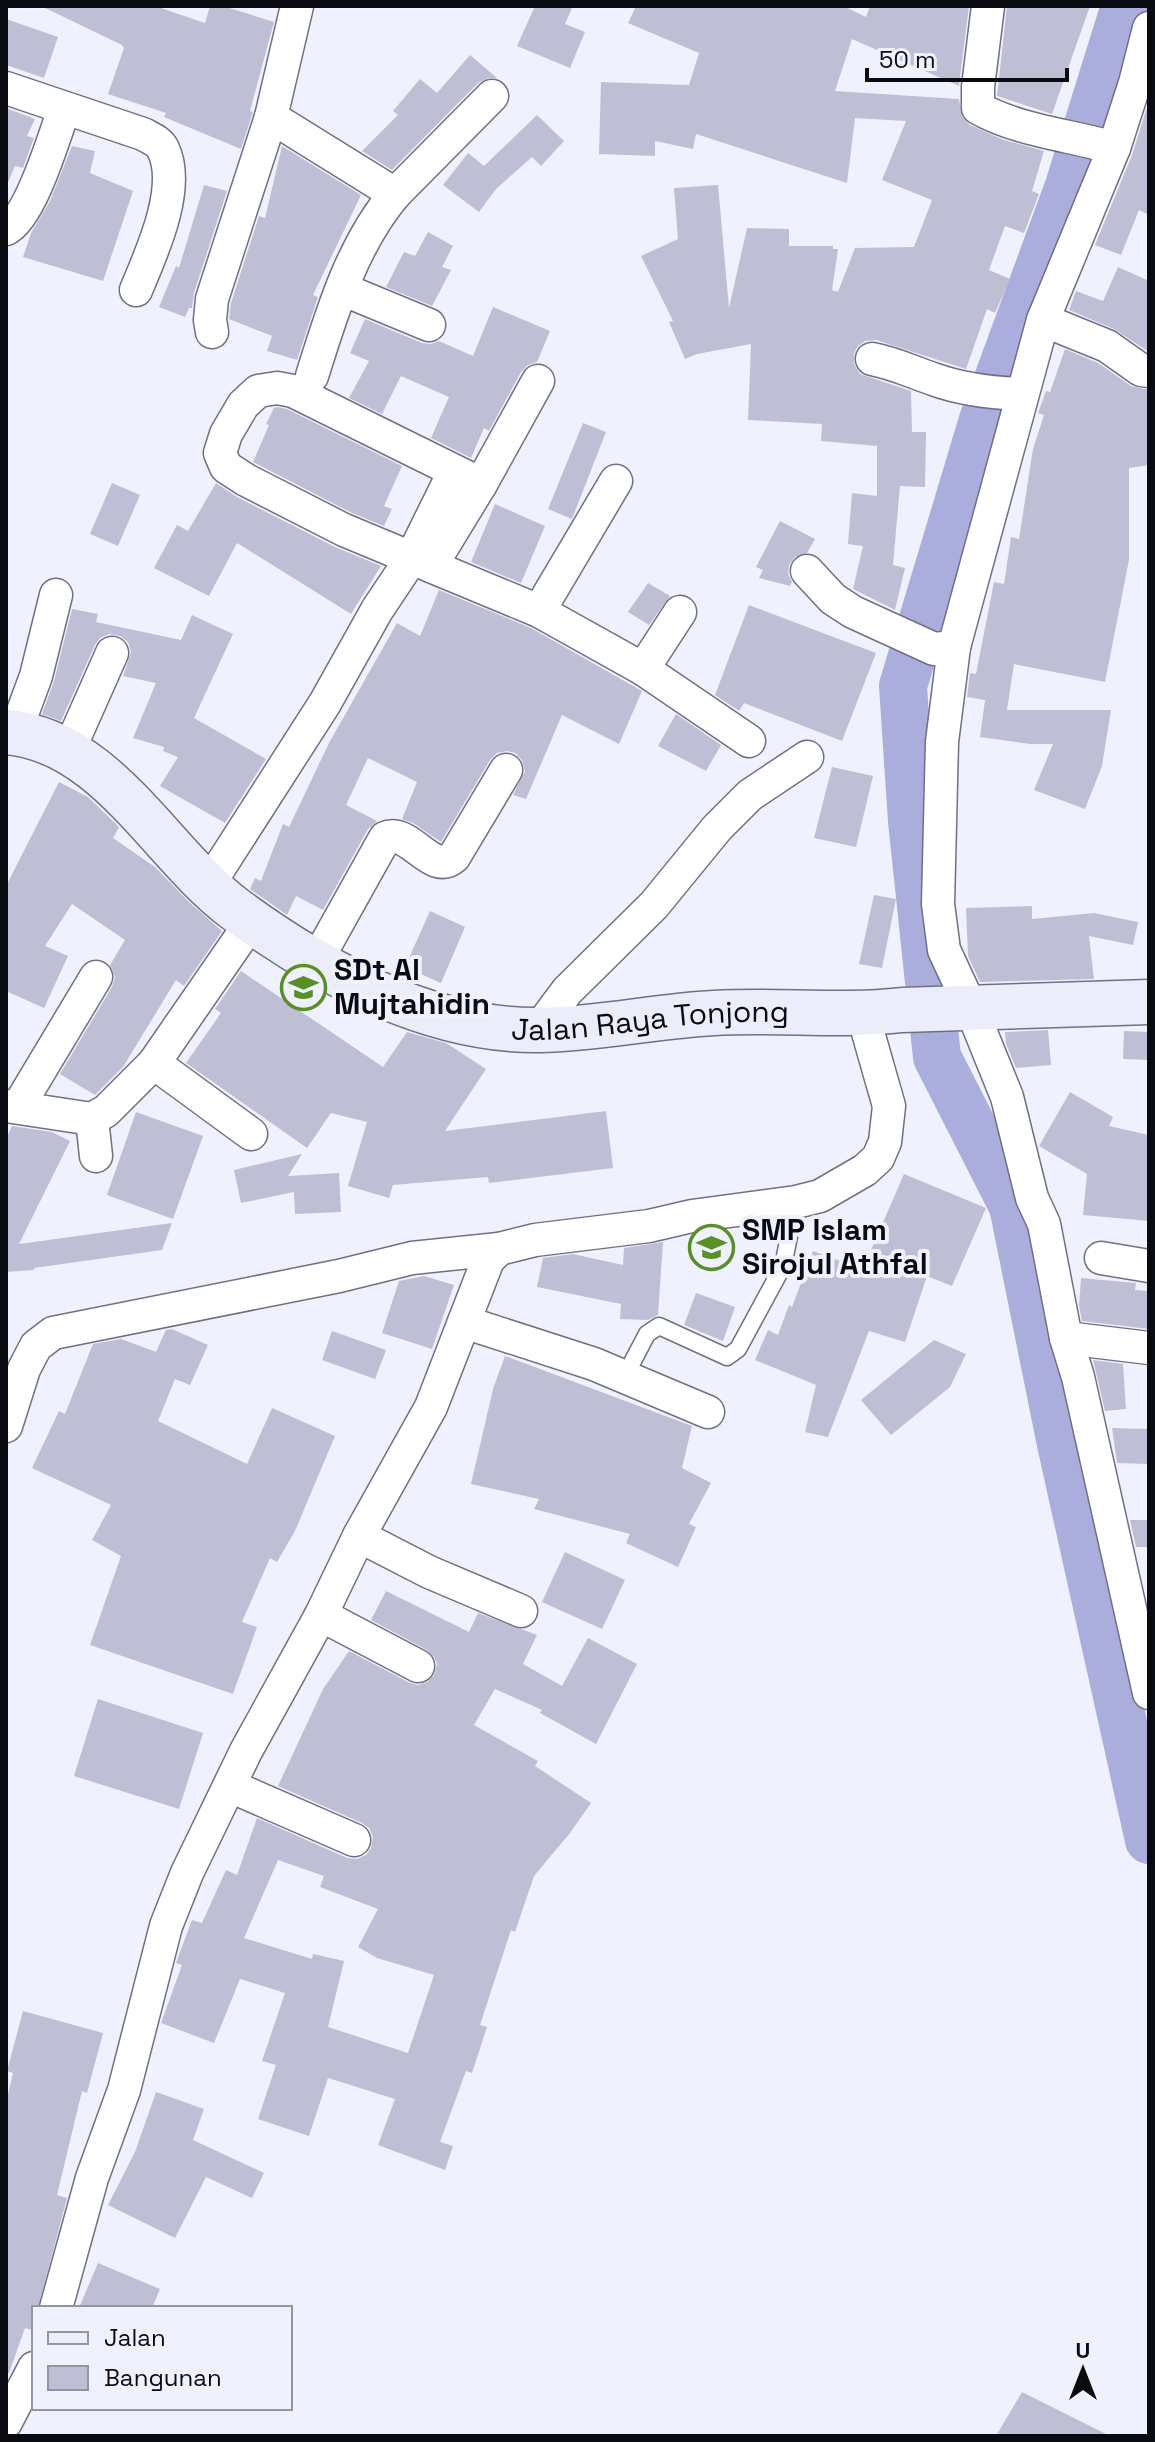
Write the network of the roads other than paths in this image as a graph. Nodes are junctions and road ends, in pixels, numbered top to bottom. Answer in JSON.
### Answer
{"nodes":[{"id":1,"x":297,"y":6,"type":"edge"},
{"id":2,"x":988,"y":6,"type":"edge"},
{"id":3,"x":1149,"y":28,"type":"edge"},
{"id":4,"x":6,"y":88,"type":"edge"},
{"id":5,"x":492,"y":96,"type":"dead end"},
{"id":6,"x":64,"y":109,"type":"junction"},
{"id":7,"x":271,"y":117,"type":"junction"},
{"id":8,"x":1091,"y":142,"type":"junction"},
{"id":9,"x":395,"y":194,"type":"junction"},
{"id":10,"x":6,"y":229,"type":"edge"},
{"id":11,"x":342,"y":289,"type":"junction"},
{"id":12,"x":136,"y":290,"type":"dead end"},
{"id":13,"x":1043,"y":320,"type":"junction"},
{"id":14,"x":429,"y":325,"type":"dead end"},
{"id":15,"x":212,"y":332,"type":"dead end"},
{"id":16,"x":872,"y":359,"type":"dead end"},
{"id":17,"x":1149,"y":371,"type":"edge"},
{"id":18,"x":312,"y":376,"type":"dead end"},
{"id":19,"x":538,"y":381,"type":"dead end"},
{"id":20,"x":999,"y":392,"type":"junction"},
{"id":21,"x":468,"y":478,"type":"junction"},
{"id":22,"x":616,"y":481,"type":"dead end"},
{"id":23,"x":421,"y":563,"type":"junction"},
{"id":24,"x":807,"y":571,"type":"dead end"},
{"id":25,"x":56,"y":595,"type":"dead end"},
{"id":26,"x":539,"y":611,"type":"junction"},
{"id":27,"x":680,"y":612,"type":"dead end"},
{"id":28,"x":944,"y":648,"type":"junction"},
{"id":29,"x":112,"y":653,"type":"dead end"},
{"id":30,"x":643,"y":669,"type":"junction"},
{"id":31,"x":11,"y":732,"type":"edge"},
{"id":32,"x":749,"y":741,"type":"dead end"},
{"id":33,"x":69,"y":750,"type":"junction"},
{"id":34,"x":807,"y":757,"type":"dead end"},
{"id":35,"x":506,"y":770,"type":"dead end"},
{"id":36,"x":207,"y":887,"type":"junction"},
{"id":37,"x":252,"y":921,"type":"junction"},
{"id":38,"x":317,"y":960,"type":"junction"},
{"id":39,"x":96,"y":977,"type":"dead end"},
{"id":40,"x":1149,"y":1002,"type":"edge"},
{"id":41,"x":961,"y":1009,"type":"junction"},
{"id":42,"x":882,"y":1012,"type":"junction"},
{"id":43,"x":538,"y":1030,"type":"junction"},
{"id":44,"x":154,"y":1063,"type":"junction"},
{"id":45,"x":12,"y":1107,"type":"edge"},
{"id":46,"x":92,"y":1119,"type":"junction"},
{"id":47,"x":251,"y":1134,"type":"dead end"},
{"id":48,"x":96,"y":1156,"type":"dead end"},
{"id":49,"x":796,"y":1202,"type":"junction"},
{"id":50,"x":499,"y":1249,"type":"junction"},
{"id":51,"x":1101,"y":1258,"type":"dead end"},
{"id":52,"x":1149,"y":1266,"type":"edge"},
{"id":53,"x":464,"y":1322,"type":"junction"},
{"id":54,"x":1066,"y":1338,"type":"junction"},
{"id":55,"x":1149,"y":1348,"type":"edge"},
{"id":56,"x":625,"y":1376,"type":"junction"},
{"id":57,"x":708,"y":1412,"type":"dead end"},
{"id":58,"x":6,"y":1426,"type":"edge"},
{"id":59,"x":359,"y":1536,"type":"junction"},
{"id":60,"x":521,"y":1611,"type":"dead end"},
{"id":61,"x":321,"y":1615,"type":"junction"},
{"id":62,"x":418,"y":1666,"type":"dead end"},
{"id":63,"x":1149,"y":1693,"type":"edge"},
{"id":64,"x":230,"y":1786,"type":"junction"},
{"id":65,"x":354,"y":1840,"type":"dead end"},
{"id":66,"x":57,"y":2306,"type":"edge"},
{"id":67,"x":32,"y":2372,"type":"edge"},
{"id":68,"x":6,"y":2422,"type":"edge"}],
"edges":[{"from":1,"to":7,"type":"street"},
{"from":2,"to":8,"type":"street"},
{"from":3,"to":8,"type":"street"},
{"from":4,"to":6,"type":"street"},
{"from":5,"to":9,"type":"street"},
{"from":6,"to":10,"type":"street"},
{"from":6,"to":12,"type":"street"},
{"from":7,"to":9,"type":"street"},
{"from":7,"to":15,"type":"street"},
{"from":8,"to":13,"type":"street"},
{"from":9,"to":11,"type":"street"},
{"from":11,"to":14,"type":"street"},
{"from":11,"to":18,"type":"street"},
{"from":13,"to":17,"type":"street"},
{"from":13,"to":20,"type":"street"},
{"from":16,"to":20,"type":"street"},
{"from":19,"to":21,"type":"street"},
{"from":20,"to":28,"type":"street"},
{"from":21,"to":23,"type":"street"},
{"from":21,"to":23,"type":"street"},
{"from":22,"to":26,"type":"street"},
{"from":23,"to":26,"type":"street"},
{"from":23,"to":36,"type":"street"},
{"from":24,"to":28,"type":"street"},
{"from":25,"to":31,"type":"street"},
{"from":26,"to":30,"type":"street"},
{"from":27,"to":30,"type":"street"},
{"from":28,"to":41,"type":"street"},
{"from":29,"to":33,"type":"street"},
{"from":30,"to":32,"type":"street"},
{"from":31,"to":33,"type":"main road","name":"Jalan Raya Tonjong"},
{"from":33,"to":36,"type":"main road","name":"Jalan Raya Tonjong"},
{"from":34,"to":43,"type":"street"},
{"from":35,"to":38,"type":"street"},
{"from":36,"to":37,"type":"main road","name":"Jalan Raya Tonjong"},
{"from":37,"to":38,"type":"main road","name":"Jalan Raya Tonjong"},
{"from":37,"to":44,"type":"street"},
{"from":38,"to":43,"type":"main road","name":"Jalan Raya Tonjong"},
{"from":39,"to":45,"type":"street"},
{"from":40,"to":41,"type":"main road","name":"Jalan Raya Tonjong"},
{"from":41,"to":42,"type":"main road","name":"Jalan Raya Tonjong"},
{"from":41,"to":54,"type":"street"},
{"from":42,"to":43,"type":"main road","name":"Jalan Raya Tonjong"},
{"from":42,"to":49,"type":"street"},
{"from":44,"to":46,"type":"street"},
{"from":44,"to":47,"type":"street"},
{"from":45,"to":46,"type":"street"},
{"from":46,"to":48,"type":"street"},
{"from":49,"to":50,"type":"street"},
{"from":49,"to":56,"type":"lane"},
{"from":50,"to":53,"type":"street"},
{"from":50,"to":58,"type":"street"},
{"from":51,"to":52,"type":"street"},
{"from":53,"to":56,"type":"street"},
{"from":53,"to":59,"type":"street"},
{"from":54,"to":55,"type":"street"},
{"from":54,"to":63,"type":"street"},
{"from":56,"to":57,"type":"street"},
{"from":59,"to":60,"type":"street"},
{"from":59,"to":61,"type":"street"},
{"from":61,"to":62,"type":"street"},
{"from":61,"to":64,"type":"street"},
{"from":64,"to":65,"type":"street"},
{"from":64,"to":66,"type":"street"},
{"from":67,"to":68,"type":"street"}]}
